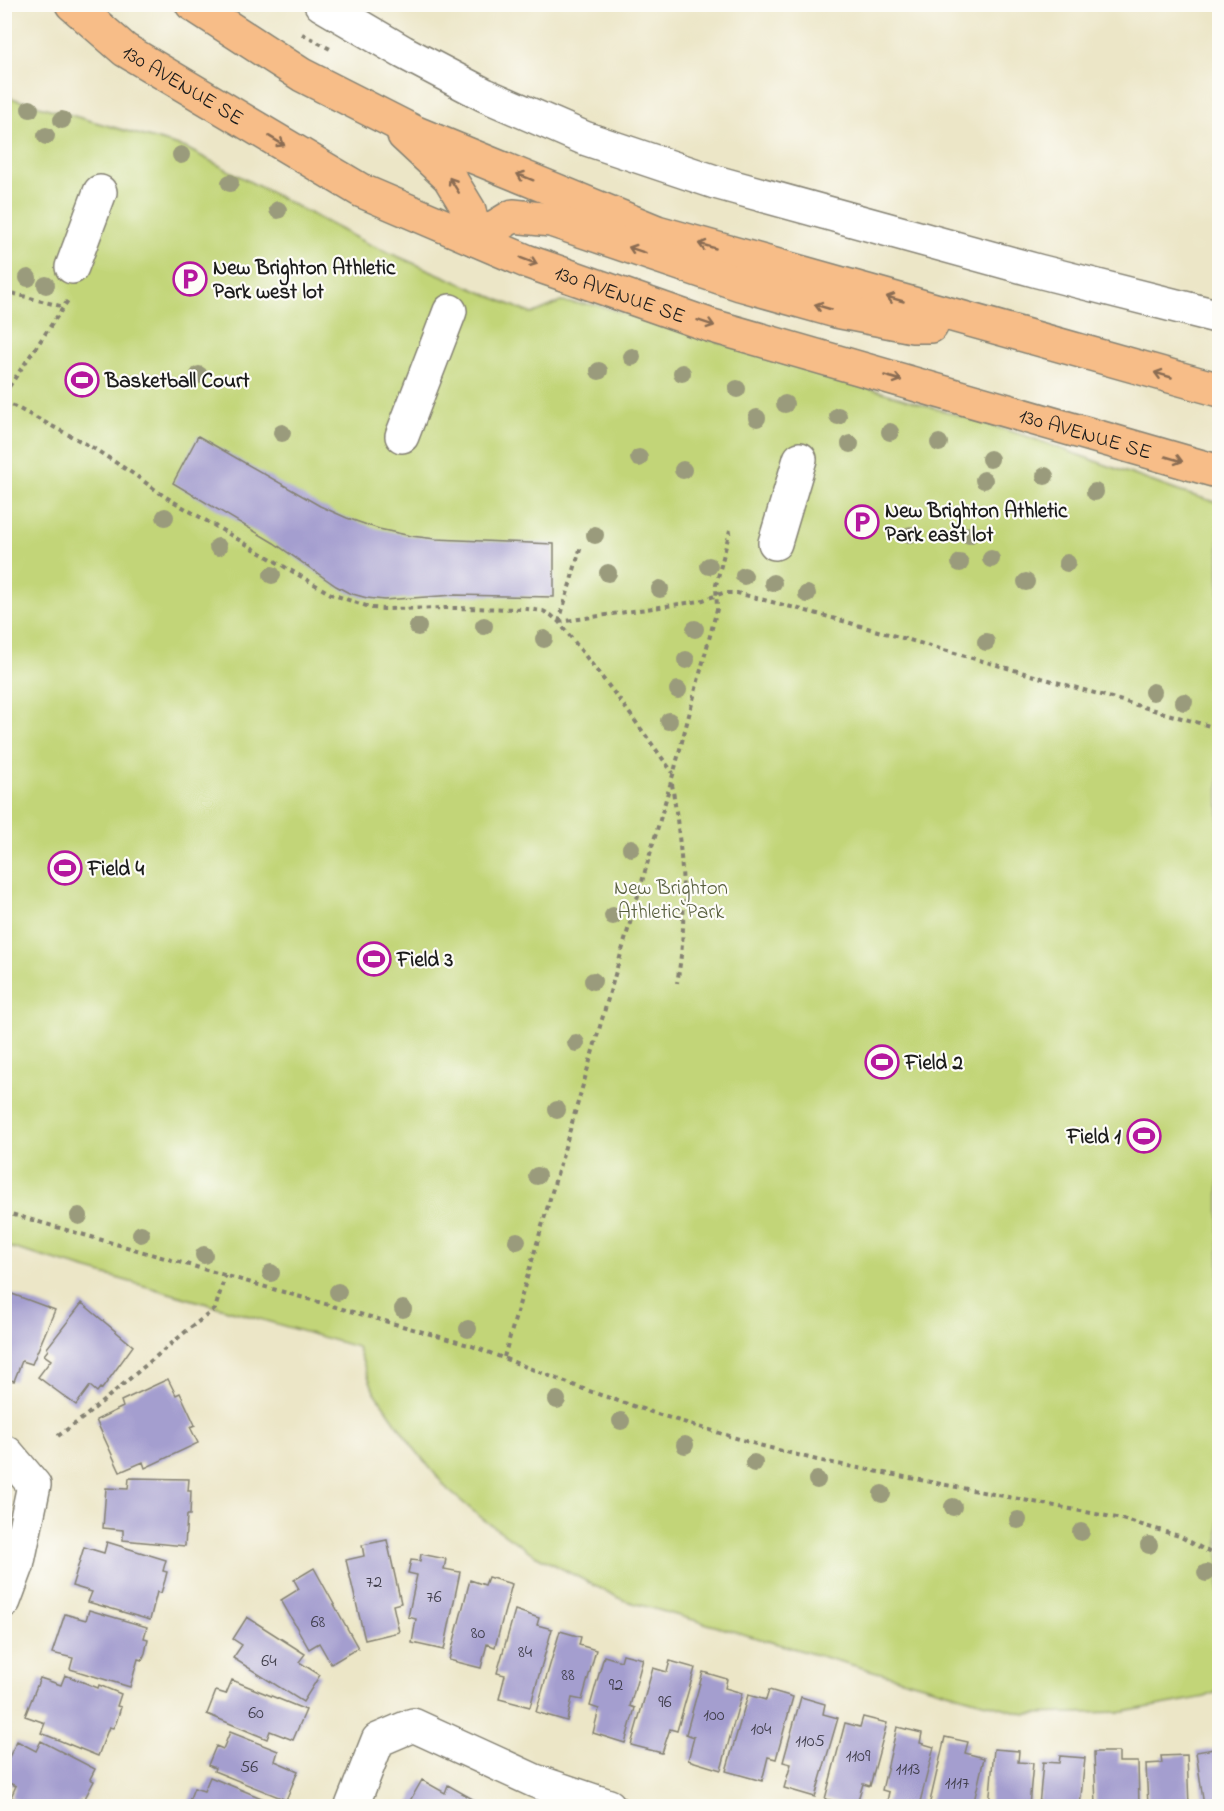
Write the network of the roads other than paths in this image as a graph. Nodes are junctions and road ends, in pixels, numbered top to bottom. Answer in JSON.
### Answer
{"nodes":[{"id":1,"x":72,"y":4,"type":"edge"},
{"id":2,"x":192,"y":4,"type":"edge"},
{"id":3,"x":321,"y":4,"type":"edge"},
{"id":4,"x":388,"y":118,"type":"junction"},
{"id":5,"x":100,"y":192,"type":"dead end"},
{"id":6,"x":475,"y":239,"type":"junction"},
{"id":7,"x":73,"y":279,"type":"road end"},
{"id":8,"x":450,"y":311,"type":"dead end"},
{"id":9,"x":1220,"y":317,"type":"edge"},
{"id":10,"x":1006,"y":330,"type":"junction"},
{"id":11,"x":1220,"y":390,"type":"edge"},
{"id":12,"x":402,"y":436,"type":"dead end"},
{"id":13,"x":800,"y":459,"type":"dead end"},
{"id":14,"x":1220,"y":472,"type":"edge"},
{"id":15,"x":776,"y":543,"type":"dead end"},
{"id":16,"x":4,"y":1452,"type":"edge"},
{"id":17,"x":4,"y":1601,"type":"edge"},
{"id":18,"x":352,"y":1806,"type":"edge"},
{"id":19,"x":609,"y":1806,"type":"edge"}],
"edges":[{"from":1,"to":6,"type":"main road","name":"130 AVENUE SE","one_way":true},
{"from":2,"to":4,"type":"main road"},
{"from":3,"to":9,"type":"street"},
{"from":6,"to":4,"type":"main road","one_way":true},
{"from":10,"to":4,"type":"main road","one_way":true},
{"from":5,"to":7,"type":"street"},
{"from":10,"to":6,"type":"main road","one_way":true},
{"from":6,"to":14,"type":"main road","name":"130 AVENUE SE","one_way":true},
{"from":8,"to":12,"type":"street"},
{"from":11,"to":10,"type":"main road","one_way":true},
{"from":13,"to":15,"type":"street"},
{"from":16,"to":17,"type":"street"},
{"from":18,"to":19,"type":"street"}]}
